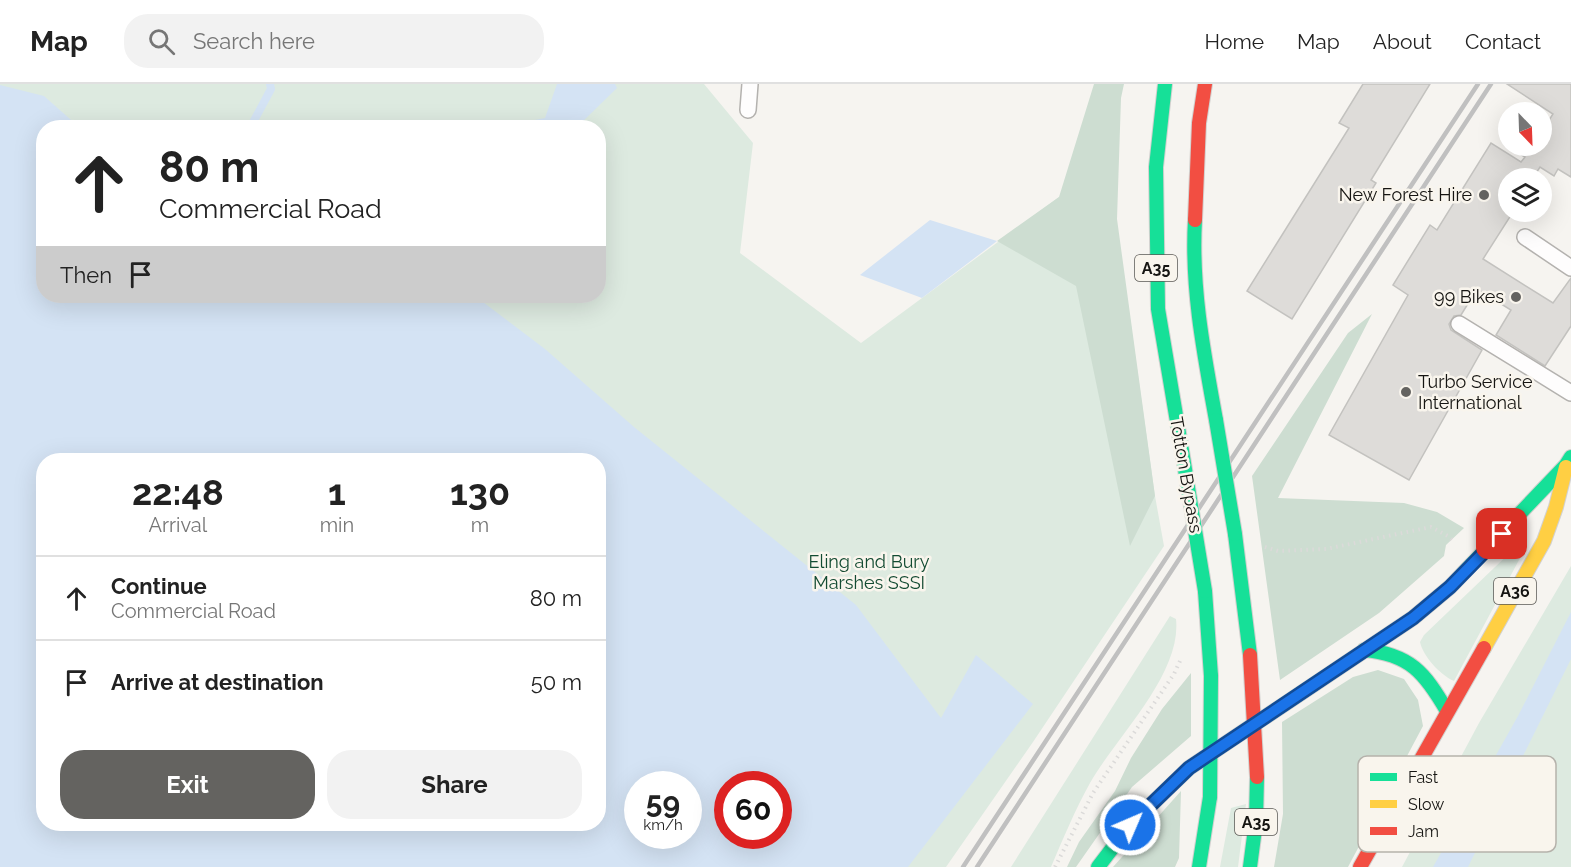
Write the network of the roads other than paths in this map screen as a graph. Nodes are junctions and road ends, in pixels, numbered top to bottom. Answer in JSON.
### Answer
{"nodes":[{"id":1,"x":750,"y":84,"type":"edge"},
{"id":2,"x":1165,"y":84,"type":"edge"},
{"id":3,"x":1205,"y":84,"type":"edge"},
{"id":4,"x":748,"y":110,"type":"dead end"},
{"id":5,"x":1525,"y":237,"type":"dead end"},
{"id":6,"x":1571,"y":268,"type":"edge"},
{"id":7,"x":1459,"y":324,"type":"dead end"},
{"id":8,"x":1571,"y":393,"type":"edge"},
{"id":9,"x":1569,"y":461,"type":"edge"},
{"id":10,"x":1364,"y":650,"type":"junction"},
{"id":11,"x":1447,"y":711,"type":"junction"},
{"id":12,"x":1422,"y":756,"type":"edge"},
{"id":13,"x":1368,"y":852,"type":"edge"},
{"id":14,"x":1098,"y":867,"type":"edge"},
{"id":15,"x":1199,"y":867,"type":"edge"},
{"id":16,"x":1250,"y":867,"type":"edge"},
{"id":17,"x":1360,"y":867,"type":"edge"}],
"edges":[{"from":1,"to":4,"type":"lane"},
{"from":2,"to":15,"type":"main road","name":"Totton Bypass","number":"A35","bridge":true},
{"from":3,"to":16,"type":"main road","number":"A35","bridge":true},
{"from":5,"to":6,"type":"lane"},
{"from":7,"to":8,"type":"lane"},
{"from":9,"to":10,"type":"main road","number":"A36"},
{"from":9,"to":11,"type":"main road","number":"A36"},
{"from":10,"to":11,"type":"main road"},
{"from":10,"to":14,"type":"main road","number":"A36"},
{"from":11,"to":12,"type":"main road","number":"A36"},
{"from":13,"to":17,"type":"main road","number":"A36"}]}
